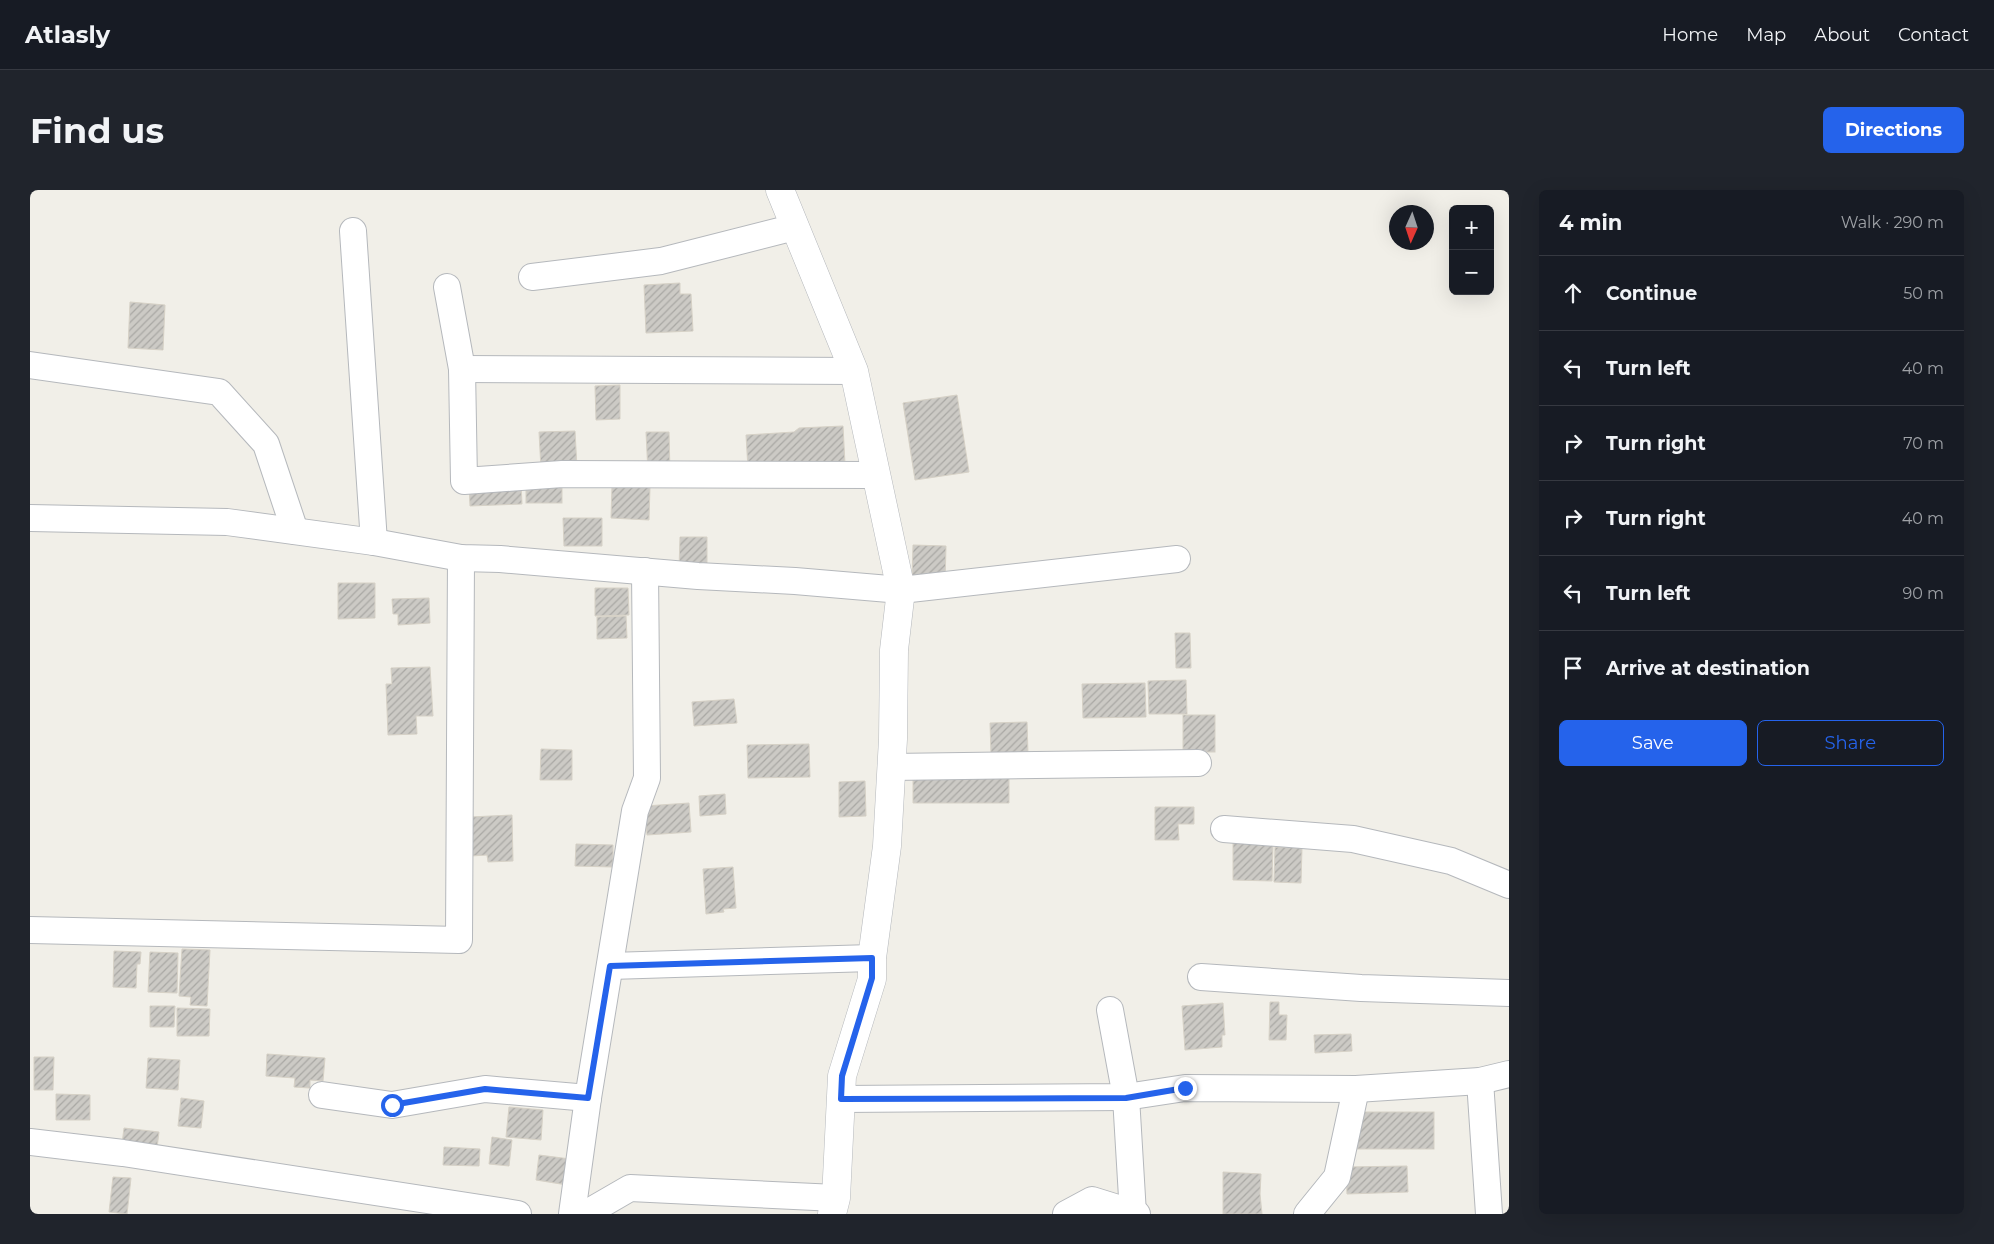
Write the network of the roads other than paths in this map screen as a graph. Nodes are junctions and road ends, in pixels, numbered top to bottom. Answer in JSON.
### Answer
{"nodes":[{"id":1,"x":780,"y":190,"type":"edge"},
{"id":2,"x":795,"y":227,"type":"junction"},
{"id":3,"x":352,"y":231,"type":"dead end"},
{"id":4,"x":532,"y":277,"type":"dead end"},
{"id":5,"x":448,"y":287,"type":"dead end"},
{"id":6,"x":30,"y":365,"type":"edge"},
{"id":7,"x":462,"y":369,"type":"junction"},
{"id":8,"x":854,"y":371,"type":"junction"},
{"id":9,"x":876,"y":474,"type":"junction"},
{"id":10,"x":30,"y":518,"type":"edge"},
{"id":11,"x":295,"y":531,"type":"junction"},
{"id":12,"x":374,"y":542,"type":"junction"},
{"id":13,"x":461,"y":558,"type":"junction"},
{"id":14,"x":1176,"y":559,"type":"dead end"},
{"id":15,"x":645,"y":571,"type":"junction"},
{"id":16,"x":901,"y":590,"type":"junction"},
{"id":17,"x":1198,"y":764,"type":"dead end"},
{"id":18,"x":891,"y":767,"type":"junction"},
{"id":19,"x":1224,"y":829,"type":"dead end"},
{"id":20,"x":1509,"y":885,"type":"edge"},
{"id":21,"x":30,"y":930,"type":"edge"},
{"id":22,"x":872,"y":958,"type":"junction"},
{"id":23,"x":610,"y":966,"type":"junction"},
{"id":24,"x":1201,"y":977,"type":"dead end"},
{"id":25,"x":1509,"y":993,"type":"edge"},
{"id":26,"x":1110,"y":1010,"type":"dead end"},
{"id":27,"x":1509,"y":1074,"type":"edge"},
{"id":28,"x":1480,"y":1081,"type":"junction"},
{"id":29,"x":1356,"y":1089,"type":"junction"},
{"id":30,"x":322,"y":1095,"type":"dead end"},
{"id":31,"x":588,"y":1098,"type":"junction"},
{"id":32,"x":1126,"y":1098,"type":"junction"},
{"id":33,"x":841,"y":1099,"type":"junction"},
{"id":34,"x":30,"y":1142,"type":"edge"},
{"id":35,"x":834,"y":1206,"type":"edge"},
{"id":36,"x":447,"y":1208,"type":"edge"},
{"id":37,"x":1134,"y":1213,"type":"edge"},
{"id":38,"x":518,"y":1214,"type":"edge"},
{"id":39,"x":572,"y":1214,"type":"edge"},
{"id":40,"x":585,"y":1214,"type":"edge"},
{"id":41,"x":1066,"y":1214,"type":"edge"},
{"id":42,"x":1308,"y":1214,"type":"edge"},
{"id":43,"x":1489,"y":1214,"type":"edge"}],
"edges":[{"from":1,"to":2,"type":"street"},
{"from":2,"to":4,"type":"street"},
{"from":2,"to":8,"type":"street"},
{"from":3,"to":12,"type":"street"},
{"from":5,"to":7,"type":"street"},
{"from":6,"to":11,"type":"street"},
{"from":7,"to":8,"type":"street"},
{"from":7,"to":9,"type":"street"},
{"from":8,"to":9,"type":"street"},
{"from":9,"to":16,"type":"street"},
{"from":10,"to":11,"type":"street"},
{"from":11,"to":12,"type":"street"},
{"from":12,"to":13,"type":"street"},
{"from":13,"to":15,"type":"street"},
{"from":13,"to":21,"type":"street"},
{"from":14,"to":16,"type":"street"},
{"from":15,"to":16,"type":"street"},
{"from":15,"to":23,"type":"street"},
{"from":16,"to":18,"type":"street"},
{"from":17,"to":18,"type":"street"},
{"from":18,"to":22,"type":"street"},
{"from":19,"to":20,"type":"street"},
{"from":22,"to":23,"type":"street"},
{"from":22,"to":33,"type":"street"},
{"from":23,"to":31,"type":"street"},
{"from":24,"to":25,"type":"street"},
{"from":26,"to":32,"type":"street"},
{"from":27,"to":28,"type":"street"},
{"from":28,"to":29,"type":"street"},
{"from":28,"to":43,"type":"street"},
{"from":29,"to":32,"type":"street"},
{"from":29,"to":42,"type":"street"},
{"from":30,"to":31,"type":"street"},
{"from":31,"to":39,"type":"street"},
{"from":32,"to":33,"type":"street"},
{"from":32,"to":37,"type":"street"},
{"from":33,"to":35,"type":"street"},
{"from":34,"to":36,"type":"street"},
{"from":35,"to":40,"type":"street"},
{"from":36,"to":38,"type":"street"},
{"from":37,"to":41,"type":"street"}]}
